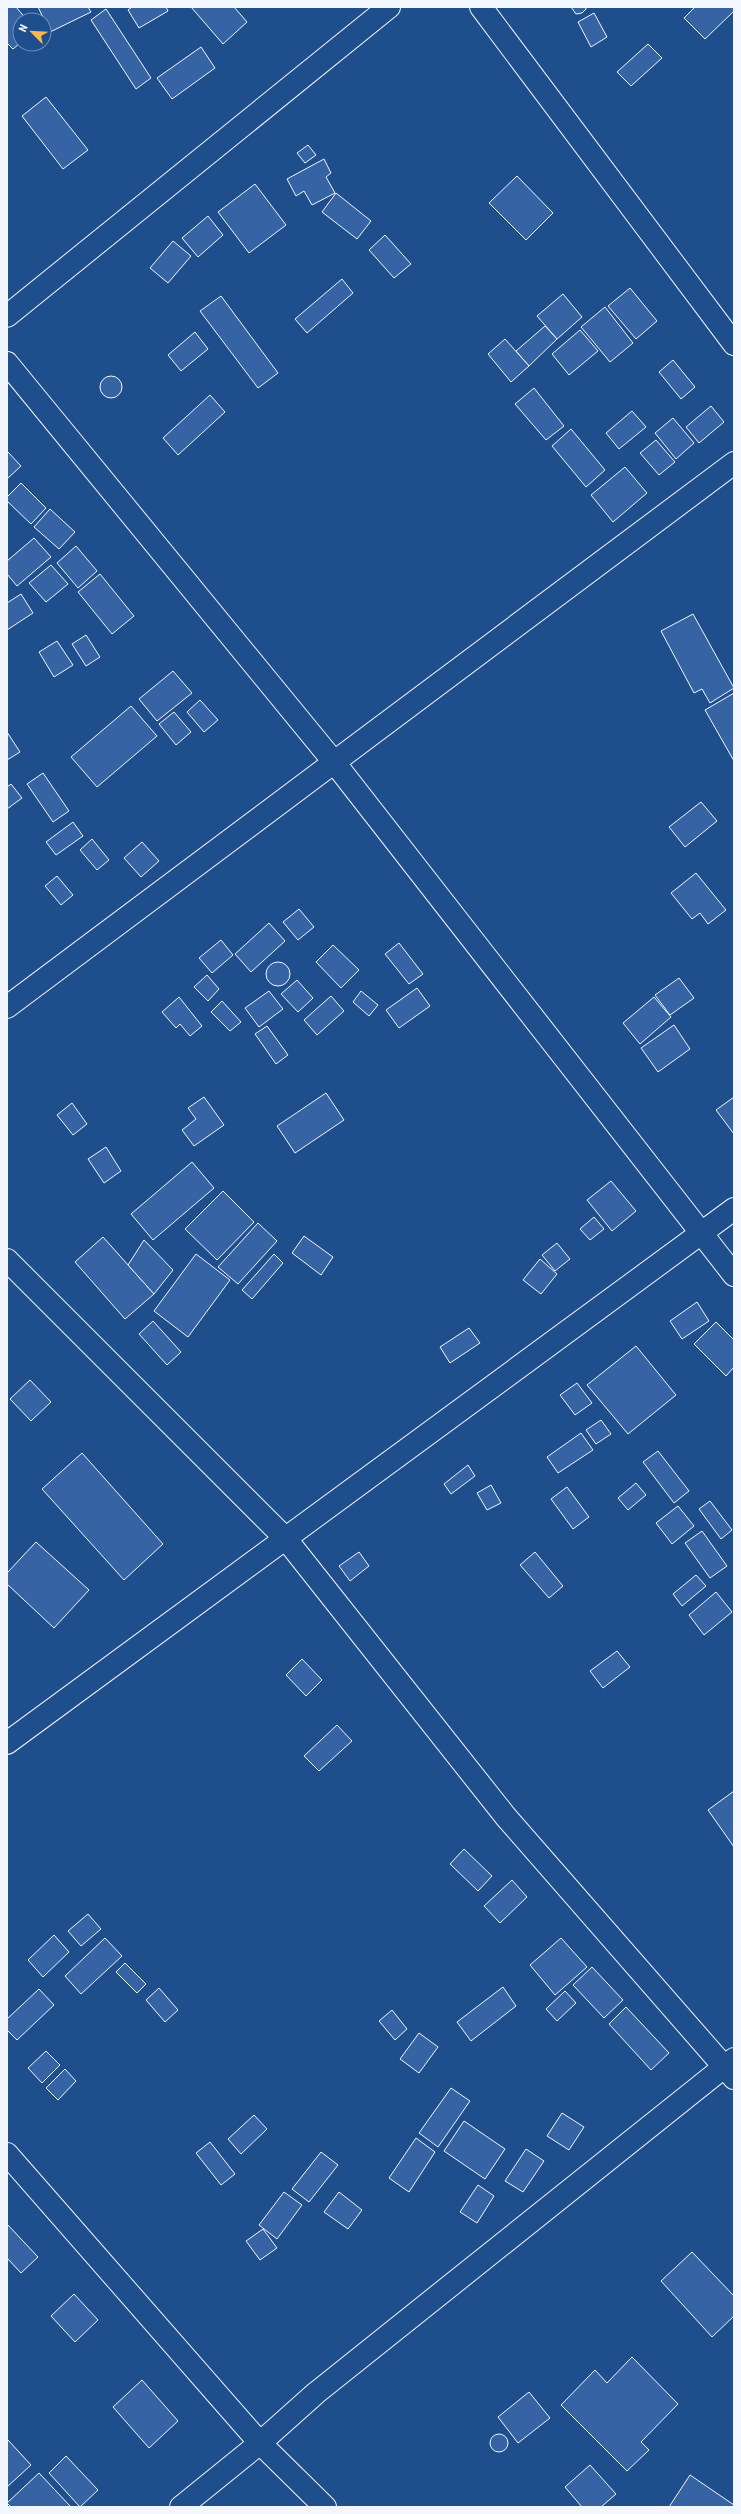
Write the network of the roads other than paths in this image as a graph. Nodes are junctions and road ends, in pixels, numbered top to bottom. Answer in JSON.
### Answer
{"nodes":[{"id":1,"x":389,"y":7,"type":"edge"},
{"id":2,"x":481,"y":7,"type":"edge"},
{"id":3,"x":7,"y":316,"type":"edge"},
{"id":4,"x":734,"y":344,"type":"edge"},
{"id":5,"x":7,"y":363,"type":"edge"},
{"id":6,"x":734,"y":463,"type":"edge"},
{"id":7,"x":334,"y":762,"type":"junction"},
{"id":8,"x":7,"y":1007,"type":"edge"},
{"id":9,"x":734,"y":1209,"type":"edge"},
{"id":10,"x":700,"y":1234,"type":"junction"},
{"id":11,"x":7,"y":1260,"type":"edge"},
{"id":12,"x":734,"y":1275,"type":"edge"},
{"id":13,"x":286,"y":1539,"type":"junction"},
{"id":14,"x":7,"y":1743,"type":"edge"},
{"id":15,"x":730,"y":2069,"type":"edge"},
{"id":16,"x":7,"y":2154,"type":"edge"},
{"id":17,"x":260,"y":2443,"type":"junction"},
{"id":18,"x":181,"y":2507,"type":"edge"},
{"id":19,"x":325,"y":2507,"type":"edge"}],
"edges":[{"from":1,"to":3,"type":"street"},
{"from":2,"to":4,"type":"street"},
{"from":5,"to":7,"type":"street"},
{"from":6,"to":7,"type":"street"},
{"from":7,"to":8,"type":"street"},
{"from":7,"to":10,"type":"street"},
{"from":9,"to":10,"type":"street"},
{"from":10,"to":12,"type":"street"},
{"from":10,"to":13,"type":"street"},
{"from":11,"to":13,"type":"street"},
{"from":13,"to":14,"type":"street"},
{"from":13,"to":15,"type":"street"},
{"from":15,"to":17,"type":"street"},
{"from":16,"to":17,"type":"street"},
{"from":17,"to":18,"type":"street"},
{"from":17,"to":19,"type":"street"}]}
